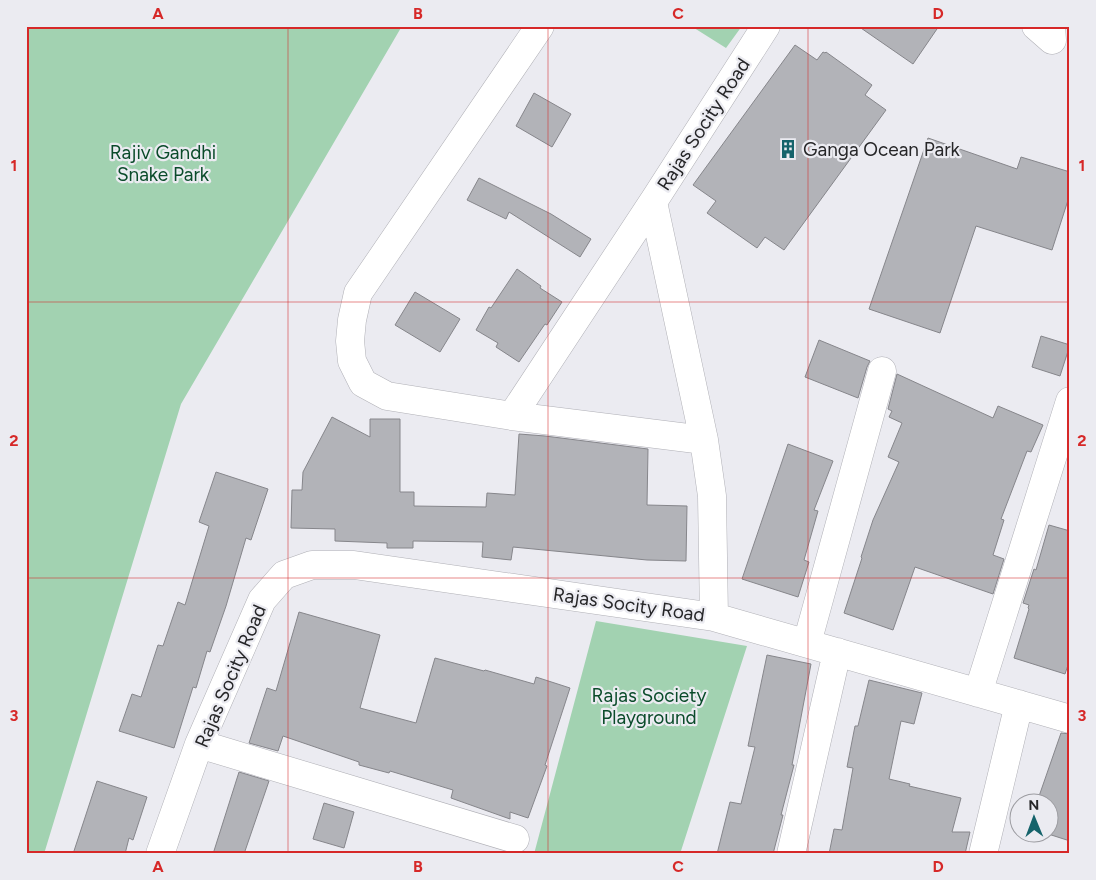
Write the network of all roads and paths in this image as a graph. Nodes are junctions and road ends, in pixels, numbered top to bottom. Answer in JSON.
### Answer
{"nodes":[{"id":1,"x":540,"y":26,"type":"edge"},
{"id":2,"x":766,"y":26,"type":"edge"},
{"id":3,"x":1036,"y":26,"type":"edge"},
{"id":4,"x":1051,"y":26,"type":"edge"},
{"id":5,"x":653,"y":202,"type":"junction"},
{"id":6,"x":882,"y":371,"type":"dead end"},
{"id":7,"x":1070,"y":401,"type":"edge"},
{"id":8,"x":512,"y":416,"type":"junction"},
{"id":9,"x":704,"y":440,"type":"junction"},
{"id":10,"x":714,"y":617,"type":"junction"},
{"id":11,"x":807,"y":643,"type":"junction"},
{"id":12,"x":837,"y":652,"type":"junction"},
{"id":13,"x":978,"y":693,"type":"junction"},
{"id":14,"x":1019,"y":704,"type":"junction"},
{"id":15,"x":1070,"y":719,"type":"edge"},
{"id":16,"x":200,"y":744,"type":"junction"},
{"id":17,"x":515,"y":839,"type":"dead end"},
{"id":18,"x":160,"y":854,"type":"edge"},
{"id":19,"x":791,"y":854,"type":"edge"},
{"id":20,"x":983,"y":854,"type":"edge"}],
"edges":[{"from":1,"to":8,"type":"street"},
{"from":2,"to":5,"type":"street","name":"Rajas Socity Road"},
{"from":3,"to":4,"type":"street"},
{"from":5,"to":8,"type":"street"},
{"from":5,"to":9,"type":"street","name":"Rajas Socity Road"},
{"from":6,"to":11,"type":"street"},
{"from":7,"to":13,"type":"street"},
{"from":8,"to":9,"type":"street"},
{"from":9,"to":10,"type":"street","name":"Rajas Socity Road"},
{"from":10,"to":11,"type":"street"},
{"from":10,"to":16,"type":"street","name":"Rajas Socity Road"},
{"from":11,"to":12,"type":"street"},
{"from":12,"to":13,"type":"street"},
{"from":12,"to":19,"type":"street"},
{"from":13,"to":14,"type":"street"},
{"from":14,"to":15,"type":"street"},
{"from":14,"to":20,"type":"street"},
{"from":16,"to":17,"type":"street"},
{"from":16,"to":18,"type":"street","name":"Rajas Socity Road"}]}
